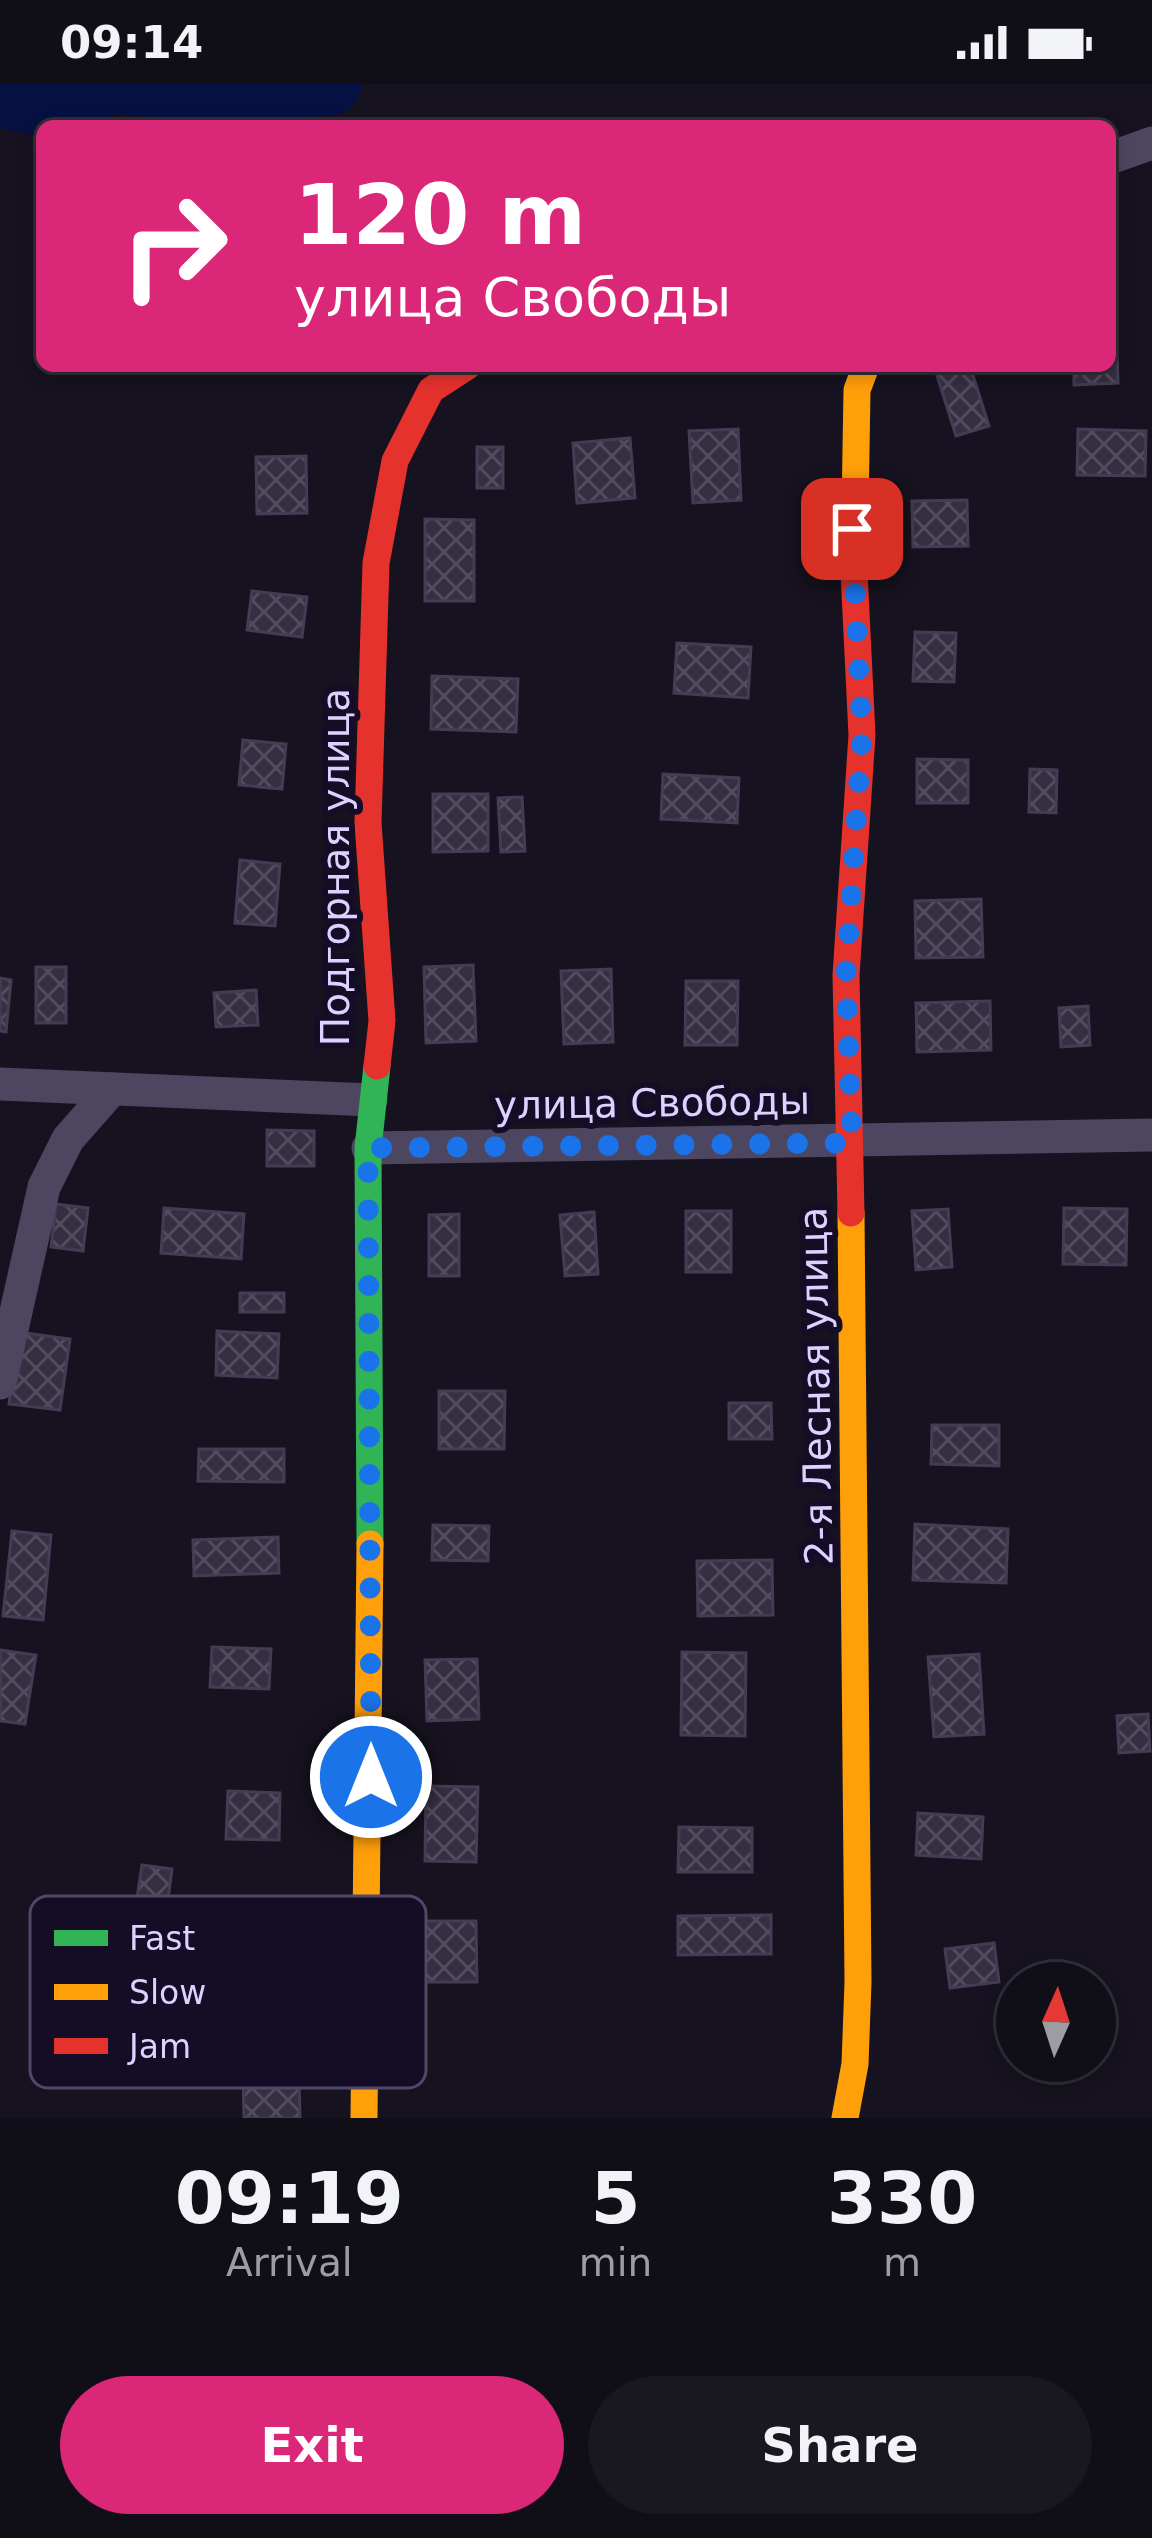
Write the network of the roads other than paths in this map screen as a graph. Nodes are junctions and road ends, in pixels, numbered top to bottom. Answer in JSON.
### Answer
{"nodes":[{"id":1,"x":1152,"y":143,"type":"edge"},
{"id":2,"x":1116,"y":156,"type":"edge"},
{"id":3,"x":459,"y":372,"type":"edge"},
{"id":4,"x":864,"y":372,"type":"edge"},
{"id":5,"x":0,"y":1084,"type":"edge"},
{"id":6,"x":112,"y":1088,"type":"junction"},
{"id":7,"x":371,"y":1100,"type":"junction"},
{"id":8,"x":1152,"y":1135,"type":"edge"},
{"id":9,"x":852,"y":1143,"type":"junction"},
{"id":10,"x":368,"y":1148,"type":"junction"},
{"id":11,"x":0,"y":1383,"type":"edge"},
{"id":12,"x":367,"y":1896,"type":"edge"},
{"id":13,"x":364,"y":2088,"type":"edge"},
{"id":14,"x":364,"y":2118,"type":"edge"},
{"id":15,"x":844,"y":2118,"type":"edge"}],
"edges":[{"from":1,"to":2,"type":"street"},
{"from":3,"to":7,"type":"street","name":"Подгорная улица"},
{"from":4,"to":9,"type":"street","name":"2-я Лесная улица"},
{"from":5,"to":6,"type":"street"},
{"from":6,"to":7,"type":"street"},
{"from":6,"to":11,"type":"street"},
{"from":7,"to":10,"type":"street","name":"Подгорная улица"},
{"from":8,"to":9,"type":"street","name":"улица Свободы"},
{"from":9,"to":10,"type":"street","name":"улица Свободы"},
{"from":9,"to":15,"type":"street","name":"2-я Лесная улица"},
{"from":10,"to":12,"type":"street","name":"Подгорная улица"},
{"from":13,"to":14,"type":"street","name":"Подгорная улица"}]}
